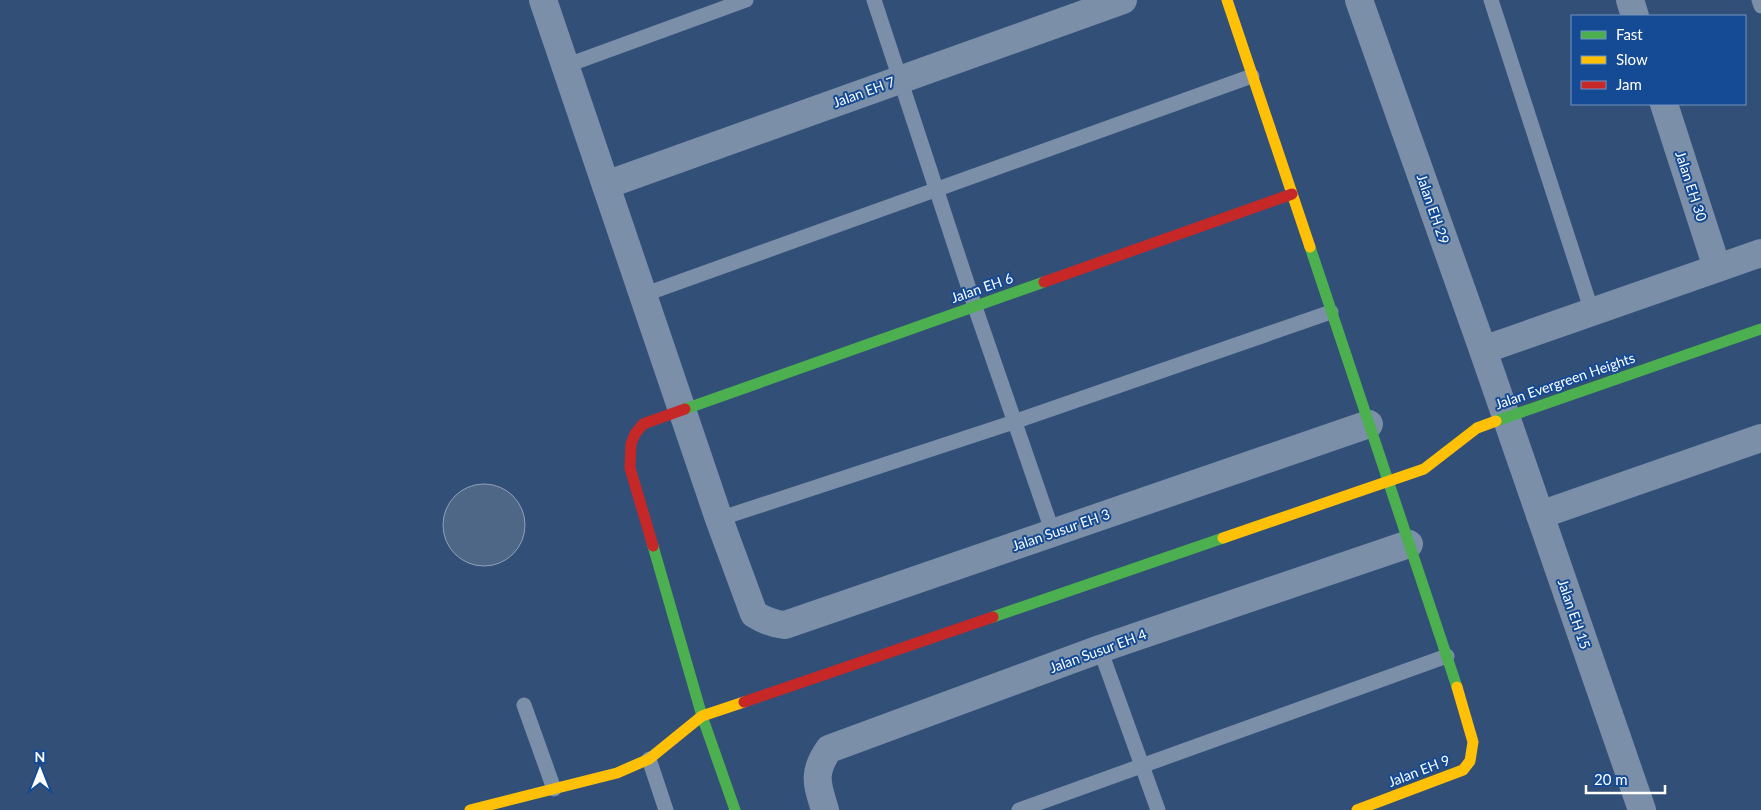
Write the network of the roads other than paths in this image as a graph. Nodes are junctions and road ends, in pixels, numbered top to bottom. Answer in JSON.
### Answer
{"nodes":[{"id":1,"x":543,"y":0,"type":"edge"},
{"id":2,"x":746,"y":0,"type":"edge"},
{"id":3,"x":874,"y":0,"type":"edge"},
{"id":4,"x":1122,"y":0,"type":"edge"},
{"id":5,"x":1227,"y":0,"type":"edge"},
{"id":6,"x":1359,"y":0,"type":"edge"},
{"id":7,"x":1491,"y":0,"type":"edge"},
{"id":8,"x":1630,"y":0,"type":"edge"},
{"id":9,"x":1759,"y":0,"type":"edge"},
{"id":10,"x":1761,"y":6,"type":"edge"},
{"id":11,"x":1635,"y":15,"type":"edge"},
{"id":12,"x":565,"y":66,"type":"junction"},
{"id":13,"x":1252,"y":76,"type":"junction"},
{"id":14,"x":900,"y":80,"type":"junction"},
{"id":15,"x":1664,"y":105,"type":"edge"},
{"id":16,"x":606,"y":185,"type":"junction"},
{"id":17,"x":936,"y":190,"type":"junction"},
{"id":18,"x":1292,"y":194,"type":"junction"},
{"id":19,"x":1761,"y":253,"type":"edge"},
{"id":20,"x":1717,"y":268,"type":"junction"},
{"id":21,"x":643,"y":295,"type":"junction"},
{"id":22,"x":975,"y":307,"type":"junction"},
{"id":23,"x":1331,"y":312,"type":"junction"},
{"id":24,"x":1592,"y":312,"type":"junction"},
{"id":25,"x":1761,"y":329,"type":"edge"},
{"id":26,"x":1483,"y":350,"type":"junction"},
{"id":27,"x":682,"y":410,"type":"junction"},
{"id":28,"x":1505,"y":418,"type":"junction"},
{"id":29,"x":1014,"y":422,"type":"junction"},
{"id":30,"x":1369,"y":424,"type":"junction"},
{"id":31,"x":1761,"y":438,"type":"edge"},
{"id":32,"x":1388,"y":481,"type":"junction"},
{"id":33,"x":1540,"y":516,"type":"junction"},
{"id":34,"x":719,"y":519,"type":"junction"},
{"id":35,"x":1053,"y":533,"type":"junction"},
{"id":36,"x":1409,"y":544,"type":"junction"},
{"id":37,"x":1100,"y":649,"type":"junction"},
{"id":38,"x":1447,"y":656,"type":"junction"},
{"id":39,"x":524,"y":705,"type":"dead end"},
{"id":40,"x":702,"y":716,"type":"junction"},
{"id":41,"x":649,"y":759,"type":"junction"},
{"id":42,"x":1142,"y":765,"type":"junction"},
{"id":43,"x":554,"y":788,"type":"junction"},
{"id":44,"x":822,"y":800,"type":"edge"},
{"id":45,"x":1379,"y":806,"type":"edge"},
{"id":46,"x":470,"y":810,"type":"edge"},
{"id":47,"x":666,"y":810,"type":"edge"},
{"id":48,"x":735,"y":810,"type":"edge"},
{"id":49,"x":1019,"y":810,"type":"edge"},
{"id":50,"x":1158,"y":810,"type":"edge"},
{"id":51,"x":1358,"y":810,"type":"edge"},
{"id":52,"x":1642,"y":810,"type":"edge"}],
"edges":[{"from":1,"to":12,"type":"street"},
{"from":2,"to":12,"type":"lane"},
{"from":3,"to":14,"type":"lane"},
{"from":4,"to":14,"type":"street","name":"Jalan EH 7"},
{"from":5,"to":13,"type":"street"},
{"from":6,"to":26,"type":"street","name":"Jalan EH 29"},
{"from":7,"to":24,"type":"lane"},
{"from":8,"to":11,"type":"street"},
{"from":9,"to":10,"type":"lane"},
{"from":12,"to":16,"type":"street"},
{"from":13,"to":17,"type":"lane"},
{"from":13,"to":18,"type":"street"},
{"from":14,"to":16,"type":"street","name":"Jalan EH 7"},
{"from":14,"to":17,"type":"lane"},
{"from":15,"to":20,"type":"street","name":"Jalan EH 30"},
{"from":16,"to":21,"type":"street"},
{"from":17,"to":21,"type":"lane"},
{"from":17,"to":22,"type":"lane"},
{"from":18,"to":22,"type":"street","name":"Jalan EH 6"},
{"from":18,"to":23,"type":"street"},
{"from":19,"to":20,"type":"street"},
{"from":20,"to":24,"type":"street"},
{"from":21,"to":27,"type":"street"},
{"from":22,"to":27,"type":"street","name":"Jalan EH 6"},
{"from":22,"to":29,"type":"lane"},
{"from":23,"to":29,"type":"lane"},
{"from":23,"to":30,"type":"street"},
{"from":24,"to":26,"type":"street"},
{"from":25,"to":28,"type":"street","name":"Jalan Evergreen Heights"},
{"from":26,"to":28,"type":"street","name":"Jalan EH 29"},
{"from":27,"to":34,"type":"street"},
{"from":27,"to":40,"type":"street","name":"Jalan EH 6"},
{"from":28,"to":32,"type":"street","name":"Jalan Evergreen Heights"},
{"from":28,"to":33,"type":"street","name":"Jalan EH 15"},
{"from":29,"to":34,"type":"lane"},
{"from":29,"to":35,"type":"lane"},
{"from":30,"to":32,"type":"street"},
{"from":30,"to":35,"type":"street","name":"Jalan Susur EH 3"},
{"from":31,"to":33,"type":"street"},
{"from":32,"to":36,"type":"street"},
{"from":32,"to":40,"type":"street","name":"Jalan Evergreen Heights"},
{"from":33,"to":52,"type":"street","name":"Jalan EH 15"},
{"from":34,"to":35,"type":"street","name":"Jalan Susur EH 3"},
{"from":36,"to":37,"type":"street","name":"Jalan Susur EH 4"},
{"from":36,"to":38,"type":"street"},
{"from":37,"to":42,"type":"lane"},
{"from":37,"to":44,"type":"street","name":"Jalan Susur EH 4"},
{"from":38,"to":42,"type":"lane"},
{"from":38,"to":45,"type":"street","name":"Jalan EH 9"},
{"from":39,"to":43,"type":"lane"},
{"from":40,"to":41,"type":"street"},
{"from":40,"to":48,"type":"street","name":"Jalan EH 6"},
{"from":41,"to":43,"type":"street"},
{"from":41,"to":47,"type":"lane"},
{"from":42,"to":49,"type":"lane"},
{"from":42,"to":50,"type":"lane"},
{"from":43,"to":46,"type":"street"},
{"from":45,"to":51,"type":"street","name":"Jalan EH 9"}]}
